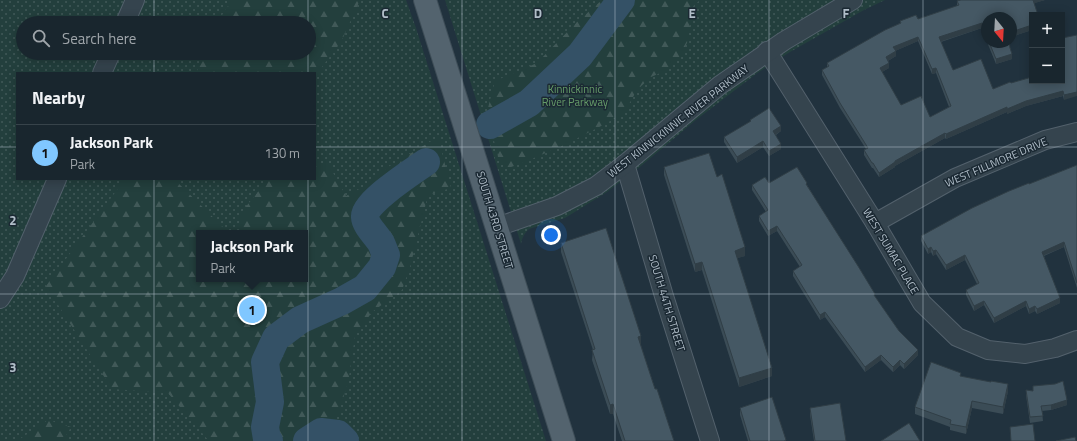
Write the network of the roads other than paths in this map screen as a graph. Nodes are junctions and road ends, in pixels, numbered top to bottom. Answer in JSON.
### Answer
{"nodes":[{"id":1,"x":135,"y":0,"type":"edge"},
{"id":2,"x":425,"y":0,"type":"edge"},
{"id":3,"x":853,"y":0,"type":"edge"},
{"id":4,"x":128,"y":16,"type":"edge"},
{"id":5,"x":768,"y":52,"type":"junction"},
{"id":6,"x":107,"y":60,"type":"edge"},
{"id":7,"x":102,"y":72,"type":"edge"},
{"id":8,"x":1077,"y":132,"type":"edge"},
{"id":9,"x":625,"y":164,"type":"junction"},
{"id":10,"x":57,"y":180,"type":"edge"},
{"id":11,"x":875,"y":222,"type":"junction"},
{"id":12,"x":497,"y":227,"type":"junction"},
{"id":13,"x":0,"y":299,"type":"edge"},
{"id":14,"x":1077,"y":340,"type":"edge"},
{"id":15,"x":564,"y":441,"type":"edge"},
{"id":16,"x":710,"y":441,"type":"edge"}],
"edges":[{"from":1,"to":4,"type":"street"},
{"from":2,"to":12,"type":"main road","name":"SOUTH 43RD STREET"},
{"from":3,"to":5,"type":"street","name":"WEST KINNICKINNIC RIVER PARKWAY"},
{"from":5,"to":9,"type":"street","name":"WEST KINNICKINNIC RIVER PARKWAY"},
{"from":5,"to":11,"type":"street","name":"WEST SUMAC PLACE"},
{"from":6,"to":7,"type":"street"},
{"from":8,"to":11,"type":"street","name":"WEST FILLMORE DRIVE"},
{"from":9,"to":12,"type":"street","name":"WEST KINNICKINNIC RIVER PARKWAY"},
{"from":9,"to":16,"type":"street","name":"SOUTH 44TH STREET"},
{"from":10,"to":13,"type":"street"},
{"from":11,"to":14,"type":"street","name":"WEST SUMAC PLACE"},
{"from":12,"to":15,"type":"main road","name":"SOUTH 43RD STREET"}]}
